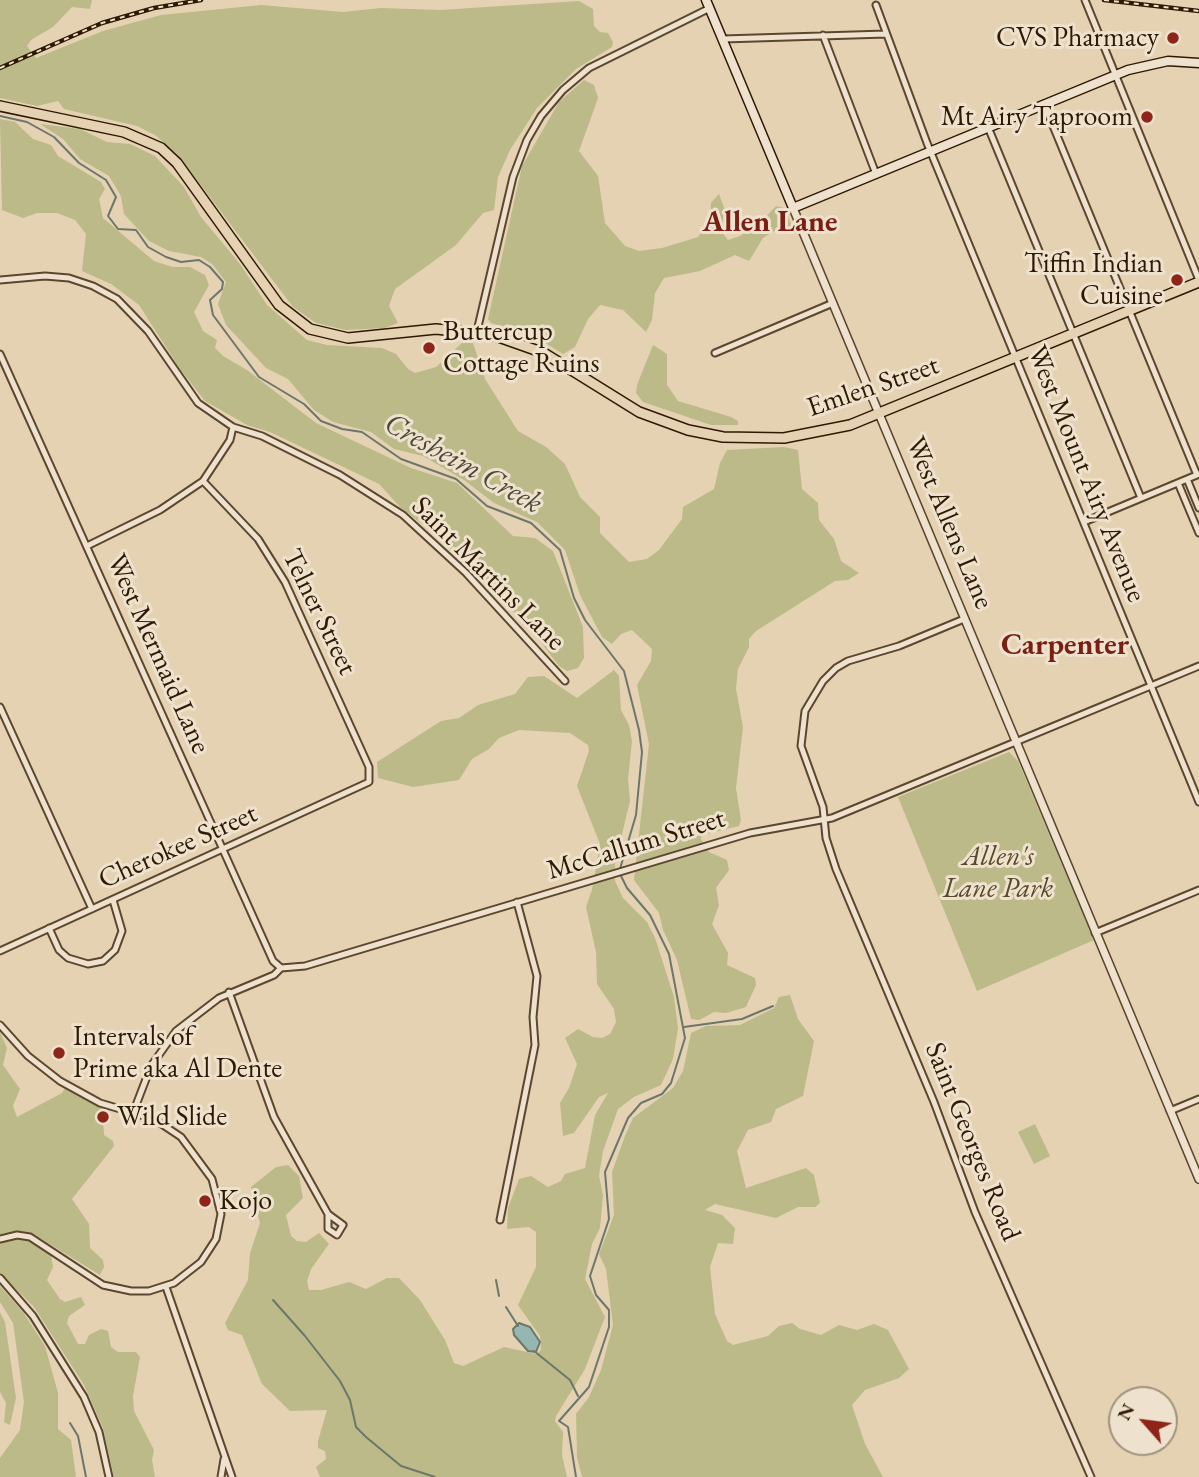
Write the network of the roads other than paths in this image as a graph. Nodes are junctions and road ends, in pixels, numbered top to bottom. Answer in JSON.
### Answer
{"nodes":[{"id":1,"x":1085,"y":0,"type":"edge"},
{"id":2,"x":708,"y":3,"type":"edge"},
{"id":3,"x":876,"y":5,"type":"dead end"},
{"id":4,"x":886,"y":34,"type":"junction"},
{"id":5,"x":823,"y":35,"type":"junction"},
{"id":6,"x":723,"y":39,"type":"junction"},
{"id":7,"x":1199,"y":63,"type":"edge"},
{"id":8,"x":1115,"y":75,"type":"junction"},
{"id":9,"x":1044,"y":104,"type":"junction"},
{"id":10,"x":0,"y":106,"type":"edge"},
{"id":11,"x":988,"y":127,"type":"junction"},
{"id":12,"x":931,"y":151,"type":"junction"},
{"id":13,"x":876,"y":174,"type":"junction"},
{"id":14,"x":793,"y":208,"type":"junction"},
{"id":15,"x":0,"y":280,"type":"edge"},
{"id":16,"x":1199,"y":281,"type":"edge"},
{"id":17,"x":832,"y":303,"type":"junction"},
{"id":18,"x":1129,"y":310,"type":"junction"},
{"id":19,"x":477,"y":331,"type":"junction"},
{"id":20,"x":1073,"y":334,"type":"junction"},
{"id":21,"x":715,"y":352,"type":"dead end"},
{"id":22,"x":0,"y":354,"type":"edge"},
{"id":23,"x":1016,"y":357,"type":"junction"},
{"id":24,"x":879,"y":414,"type":"junction"},
{"id":25,"x":233,"y":427,"type":"junction"},
{"id":26,"x":1198,"y":474,"type":"edge"},
{"id":27,"x":1187,"y":479,"type":"junction"},
{"id":28,"x":203,"y":481,"type":"junction"},
{"id":29,"x":1178,"y":483,"type":"junction"},
{"id":30,"x":1142,"y":498,"type":"junction"},
{"id":31,"x":1199,"y":508,"type":"edge"},
{"id":32,"x":1084,"y":522,"type":"junction"},
{"id":33,"x":1199,"y":533,"type":"edge"},
{"id":34,"x":87,"y":545,"type":"junction"},
{"id":35,"x":964,"y":620,"type":"junction"},
{"id":36,"x":1199,"y":666,"type":"edge"},
{"id":37,"x":565,"y":681,"type":"dead end"},
{"id":38,"x":1152,"y":686,"type":"junction"},
{"id":39,"x":0,"y":707,"type":"edge"},
{"id":40,"x":1015,"y":743,"type":"junction"},
{"id":41,"x":370,"y":779,"type":"joint"},
{"id":42,"x":1199,"y":802,"type":"edge"},
{"id":43,"x":825,"y":820,"type":"junction"},
{"id":44,"x":224,"y":850,"type":"junction"},
{"id":45,"x":1199,"y":890,"type":"edge"},
{"id":46,"x":113,"y":900,"type":"junction"},
{"id":47,"x":517,"y":902,"type":"junction"},
{"id":48,"x":92,"y":909,"type":"junction"},
{"id":49,"x":49,"y":928,"type":"junction"},
{"id":50,"x":1095,"y":933,"type":"junction"},
{"id":51,"x":0,"y":951,"type":"edge"},
{"id":52,"x":281,"y":968,"type":"junction"},
{"id":53,"x":229,"y":992,"type":"junction"},
{"id":54,"x":0,"y":1025,"type":"edge"},
{"id":55,"x":1199,"y":1099,"type":"edge"},
{"id":56,"x":1170,"y":1111,"type":"junction"},
{"id":57,"x":133,"y":1113,"type":"junction"},
{"id":58,"x":1199,"y":1179,"type":"edge"},
{"id":59,"x":328,"y":1214,"type":"dead end"},
{"id":60,"x":500,"y":1220,"type":"dead end"},
{"id":61,"x":0,"y":1239,"type":"edge"},
{"id":62,"x":0,"y":1278,"type":"edge"},
{"id":63,"x":166,"y":1287,"type":"junction"},
{"id":64,"x":224,"y":1459,"type":"junction"},
{"id":65,"x":108,"y":1477,"type":"edge"},
{"id":66,"x":220,"y":1477,"type":"edge"},
{"id":67,"x":232,"y":1477,"type":"edge"},
{"id":68,"x":1091,"y":1477,"type":"edge"}],
"edges":[{"from":1,"to":8,"type":"street"},
{"from":2,"to":6,"type":"main road","name":"West Allens Lane"},
{"from":2,"to":19,"type":"street"},
{"from":3,"to":4,"type":"street","name":"West Mount Airy Avenue"},
{"from":4,"to":5,"type":"street"},
{"from":4,"to":12,"type":"street","name":"West Mount Airy Avenue"},
{"from":5,"to":6,"type":"street"},
{"from":5,"to":13,"type":"street"},
{"from":6,"to":14,"type":"main road","name":"West Allens Lane"},
{"from":7,"to":8,"type":"main road"},
{"from":8,"to":9,"type":"main road"},
{"from":8,"to":16,"type":"street"},
{"from":9,"to":11,"type":"main road"},
{"from":9,"to":18,"type":"street"},
{"from":10,"to":19,"type":"main road","name":"Emlen Street"},
{"from":11,"to":12,"type":"main road"},
{"from":11,"to":20,"type":"street"},
{"from":12,"to":13,"type":"main road"},
{"from":12,"to":23,"type":"street","name":"West Mount Airy Avenue"},
{"from":13,"to":14,"type":"main road"},
{"from":14,"to":17,"type":"street","name":"West Allens Lane"},
{"from":15,"to":25,"type":"street","name":"Saint Martins Lane"},
{"from":16,"to":18,"type":"main road","name":"Emlen Street"},
{"from":17,"to":21,"type":"street"},
{"from":17,"to":24,"type":"street","name":"West Allens Lane"},
{"from":18,"to":20,"type":"main road","name":"Emlen Street"},
{"from":18,"to":26,"type":"street"},
{"from":19,"to":24,"type":"main road","name":"Emlen Street"},
{"from":20,"to":23,"type":"main road","name":"Emlen Street"},
{"from":20,"to":30,"type":"street"},
{"from":22,"to":34,"type":"street","name":"West Mermaid Lane"},
{"from":23,"to":24,"type":"main road","name":"Emlen Street"},
{"from":23,"to":32,"type":"street","name":"West Mount Airy Avenue"},
{"from":24,"to":35,"type":"street","name":"West Allens Lane"},
{"from":25,"to":28,"type":"street"},
{"from":25,"to":37,"type":"street","name":"Saint Martins Lane"},
{"from":26,"to":27,"type":"street"},
{"from":27,"to":29,"type":"street"},
{"from":27,"to":31,"type":"street"},
{"from":28,"to":34,"type":"street"},
{"from":28,"to":41,"type":"street","name":"Telner Street"},
{"from":29,"to":30,"type":"street"},
{"from":29,"to":33,"type":"street"},
{"from":30,"to":32,"type":"street"},
{"from":32,"to":38,"type":"street","name":"West Mount Airy Avenue"},
{"from":34,"to":44,"type":"street","name":"West Mermaid Lane"},
{"from":35,"to":40,"type":"street","name":"West Allens Lane"},
{"from":35,"to":43,"type":"street","name":"Saint Georges Road"},
{"from":36,"to":38,"type":"street","name":"McCallum Street"},
{"from":38,"to":40,"type":"street","name":"McCallum Street"},
{"from":38,"to":42,"type":"street","name":"West Mount Airy Avenue"},
{"from":39,"to":48,"type":"street"},
{"from":40,"to":43,"type":"street","name":"McCallum Street"},
{"from":40,"to":50,"type":"street","name":"West Allens Lane"},
{"from":41,"to":44,"type":"street","name":"Cherokee Street"},
{"from":43,"to":47,"type":"street","name":"McCallum Street"},
{"from":43,"to":68,"type":"street","name":"Saint Georges Road"},
{"from":44,"to":46,"type":"street","name":"Cherokee Street"},
{"from":44,"to":52,"type":"street","name":"West Mermaid Lane"},
{"from":45,"to":50,"type":"street"},
{"from":46,"to":48,"type":"street","name":"Cherokee Street"},
{"from":46,"to":49,"type":"street"},
{"from":47,"to":52,"type":"street","name":"McCallum Street"},
{"from":47,"to":60,"type":"street"},
{"from":48,"to":49,"type":"street","name":"Cherokee Street"},
{"from":49,"to":51,"type":"street","name":"Cherokee Street"},
{"from":50,"to":56,"type":"street","name":"West Allens Lane"},
{"from":52,"to":53,"type":"street","name":"McCallum Street"},
{"from":53,"to":57,"type":"street","name":"McCallum Street"},
{"from":53,"to":59,"type":"street"},
{"from":54,"to":57,"type":"street"},
{"from":55,"to":56,"type":"street"},
{"from":56,"to":58,"type":"street","name":"West Allens Lane"},
{"from":57,"to":63,"type":"street"},
{"from":61,"to":63,"type":"street"},
{"from":62,"to":65,"type":"street"},
{"from":63,"to":64,"type":"street"},
{"from":64,"to":66,"type":"street"},
{"from":64,"to":67,"type":"street"}]}
